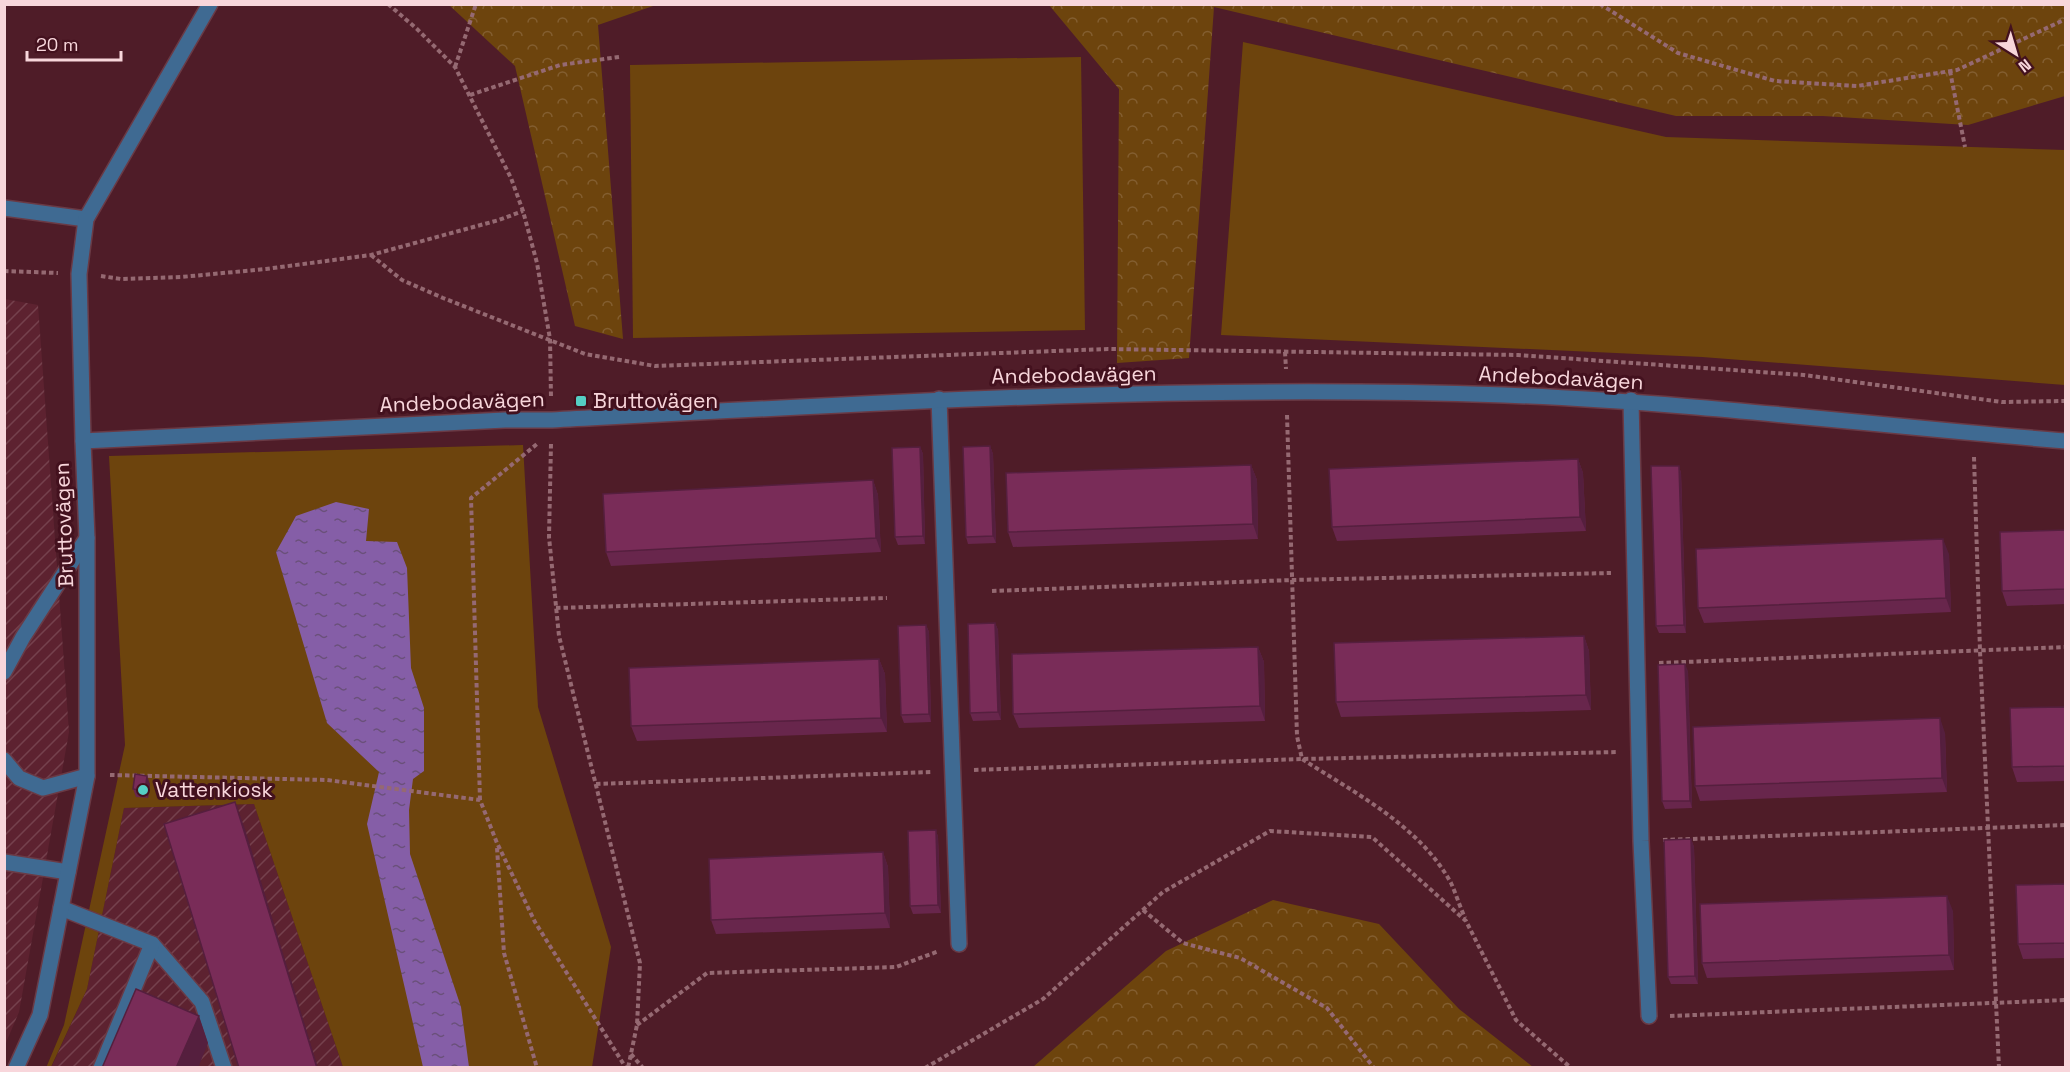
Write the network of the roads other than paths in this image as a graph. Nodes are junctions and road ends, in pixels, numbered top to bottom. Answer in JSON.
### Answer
{"nodes":[{"id":1,"x":210,"y":4,"type":"edge"},
{"id":2,"x":4,"y":208,"type":"edge"},
{"id":3,"x":86,"y":219,"type":"junction"},
{"id":4,"x":939,"y":399,"type":"junction"},
{"id":5,"x":1631,"y":400,"type":"junction"},
{"id":6,"x":83,"y":441,"type":"junction"},
{"id":7,"x":2066,"y":441,"type":"edge"},
{"id":8,"x":87,"y":538,"type":"junction"},
{"id":9,"x":4,"y":672,"type":"edge"},
{"id":10,"x":4,"y":760,"type":"edge"},
{"id":11,"x":87,"y":776,"type":"junction"},
{"id":12,"x":4,"y":862,"type":"edge"},
{"id":13,"x":68,"y":873,"type":"junction"},
{"id":14,"x":61,"y":908,"type":"junction"},
{"id":15,"x":152,"y":944,"type":"junction"},
{"id":16,"x":959,"y":944,"type":"road end"},
{"id":17,"x":1648,"y":1016,"type":"road end"},
{"id":18,"x":16,"y":1068,"type":"edge"},
{"id":19,"x":101,"y":1068,"type":"edge"},
{"id":20,"x":224,"y":1068,"type":"edge"}],
"edges":[{"from":1,"to":3,"type":"street","name":"Bruttovägen"},
{"from":2,"to":3,"type":"street"},
{"from":3,"to":6,"type":"street","name":"Bruttovägen"},
{"from":4,"to":5,"type":"street","name":"Andebodavägen"},
{"from":4,"to":6,"type":"street","name":"Andebodavägen"},
{"from":4,"to":16,"type":"street"},
{"from":5,"to":7,"type":"street","name":"Andebodavägen"},
{"from":5,"to":17,"type":"street"},
{"from":6,"to":8,"type":"street","name":"Bruttovägen"},
{"from":8,"to":9,"type":"street"},
{"from":8,"to":11,"type":"street","name":"Bruttovägen"},
{"from":10,"to":11,"type":"street"},
{"from":11,"to":13,"type":"street","name":"Bruttovägen"},
{"from":12,"to":13,"type":"street"},
{"from":13,"to":14,"type":"street","name":"Bruttovägen"},
{"from":14,"to":15,"type":"street"},
{"from":14,"to":18,"type":"street","name":"Bruttovägen"},
{"from":15,"to":19,"type":"street"},
{"from":15,"to":20,"type":"street"}]}
